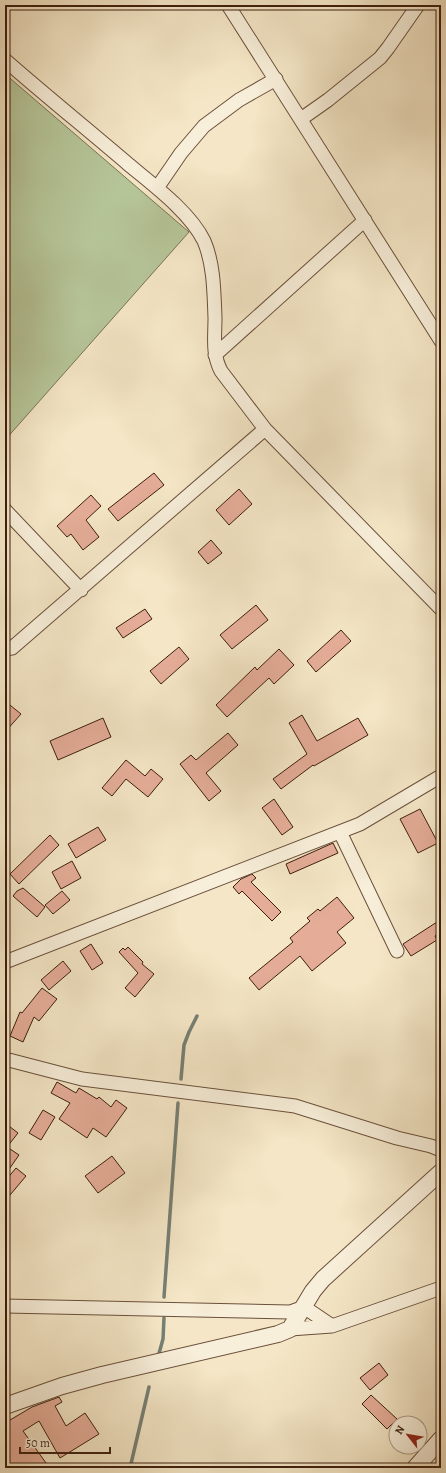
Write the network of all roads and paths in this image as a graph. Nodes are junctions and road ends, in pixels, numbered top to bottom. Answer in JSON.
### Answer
{"nodes":[{"id":1,"x":228,"y":5,"type":"edge"},
{"id":2,"x":418,"y":5,"type":"edge"},
{"id":3,"x":5,"y":60,"type":"edge"},
{"id":4,"x":276,"y":79,"type":"junction"},
{"id":5,"x":301,"y":119,"type":"junction"},
{"id":6,"x":157,"y":188,"type":"junction"},
{"id":7,"x":365,"y":220,"type":"junction"},
{"id":8,"x":441,"y":341,"type":"edge"},
{"id":9,"x":215,"y":355,"type":"junction"},
{"id":10,"x":265,"y":429,"type":"junction"},
{"id":11,"x":5,"y":510,"type":"edge"},
{"id":12,"x":81,"y":590,"type":"junction"},
{"id":13,"x":441,"y":610,"type":"edge"},
{"id":14,"x":5,"y":649,"type":"edge"},
{"id":15,"x":441,"y":776,"type":"edge"},
{"id":16,"x":340,"y":832,"type":"junction"},
{"id":17,"x":397,"y":951,"type":"dead end"},
{"id":18,"x":5,"y":962,"type":"edge"},
{"id":19,"x":5,"y":1059,"type":"edge"},
{"id":20,"x":441,"y":1150,"type":"edge"},
{"id":21,"x":441,"y":1172,"type":"edge"},
{"id":22,"x":441,"y":1288,"type":"edge"},
{"id":23,"x":5,"y":1306,"type":"edge"},
{"id":24,"x":304,"y":1306,"type":"junction"},
{"id":25,"x":332,"y":1326,"type":"junction"},
{"id":26,"x":290,"y":1329,"type":"junction"},
{"id":27,"x":5,"y":1406,"type":"edge"},
{"id":28,"x":441,"y":1440,"type":"edge"},
{"id":29,"x":415,"y":1468,"type":"edge"}],
"edges":[{"from":1,"to":4,"type":"street"},
{"from":2,"to":5,"type":"street"},
{"from":3,"to":6,"type":"street"},
{"from":4,"to":5,"type":"street"},
{"from":4,"to":6,"type":"street"},
{"from":5,"to":7,"type":"street"},
{"from":6,"to":9,"type":"street"},
{"from":7,"to":8,"type":"street"},
{"from":7,"to":9,"type":"street"},
{"from":9,"to":10,"type":"street"},
{"from":10,"to":12,"type":"street"},
{"from":10,"to":13,"type":"street"},
{"from":11,"to":12,"type":"street"},
{"from":12,"to":14,"type":"street"},
{"from":15,"to":16,"type":"street"},
{"from":16,"to":17,"type":"street"},
{"from":16,"to":18,"type":"street"},
{"from":19,"to":20,"type":"street"},
{"from":21,"to":24,"type":"street"},
{"from":22,"to":25,"type":"street"},
{"from":23,"to":24,"type":"street"},
{"from":24,"to":25,"type":"street"},
{"from":24,"to":26,"type":"street"},
{"from":25,"to":26,"type":"street"},
{"from":26,"to":27,"type":"street"},
{"from":28,"to":29,"type":"street"}]}
